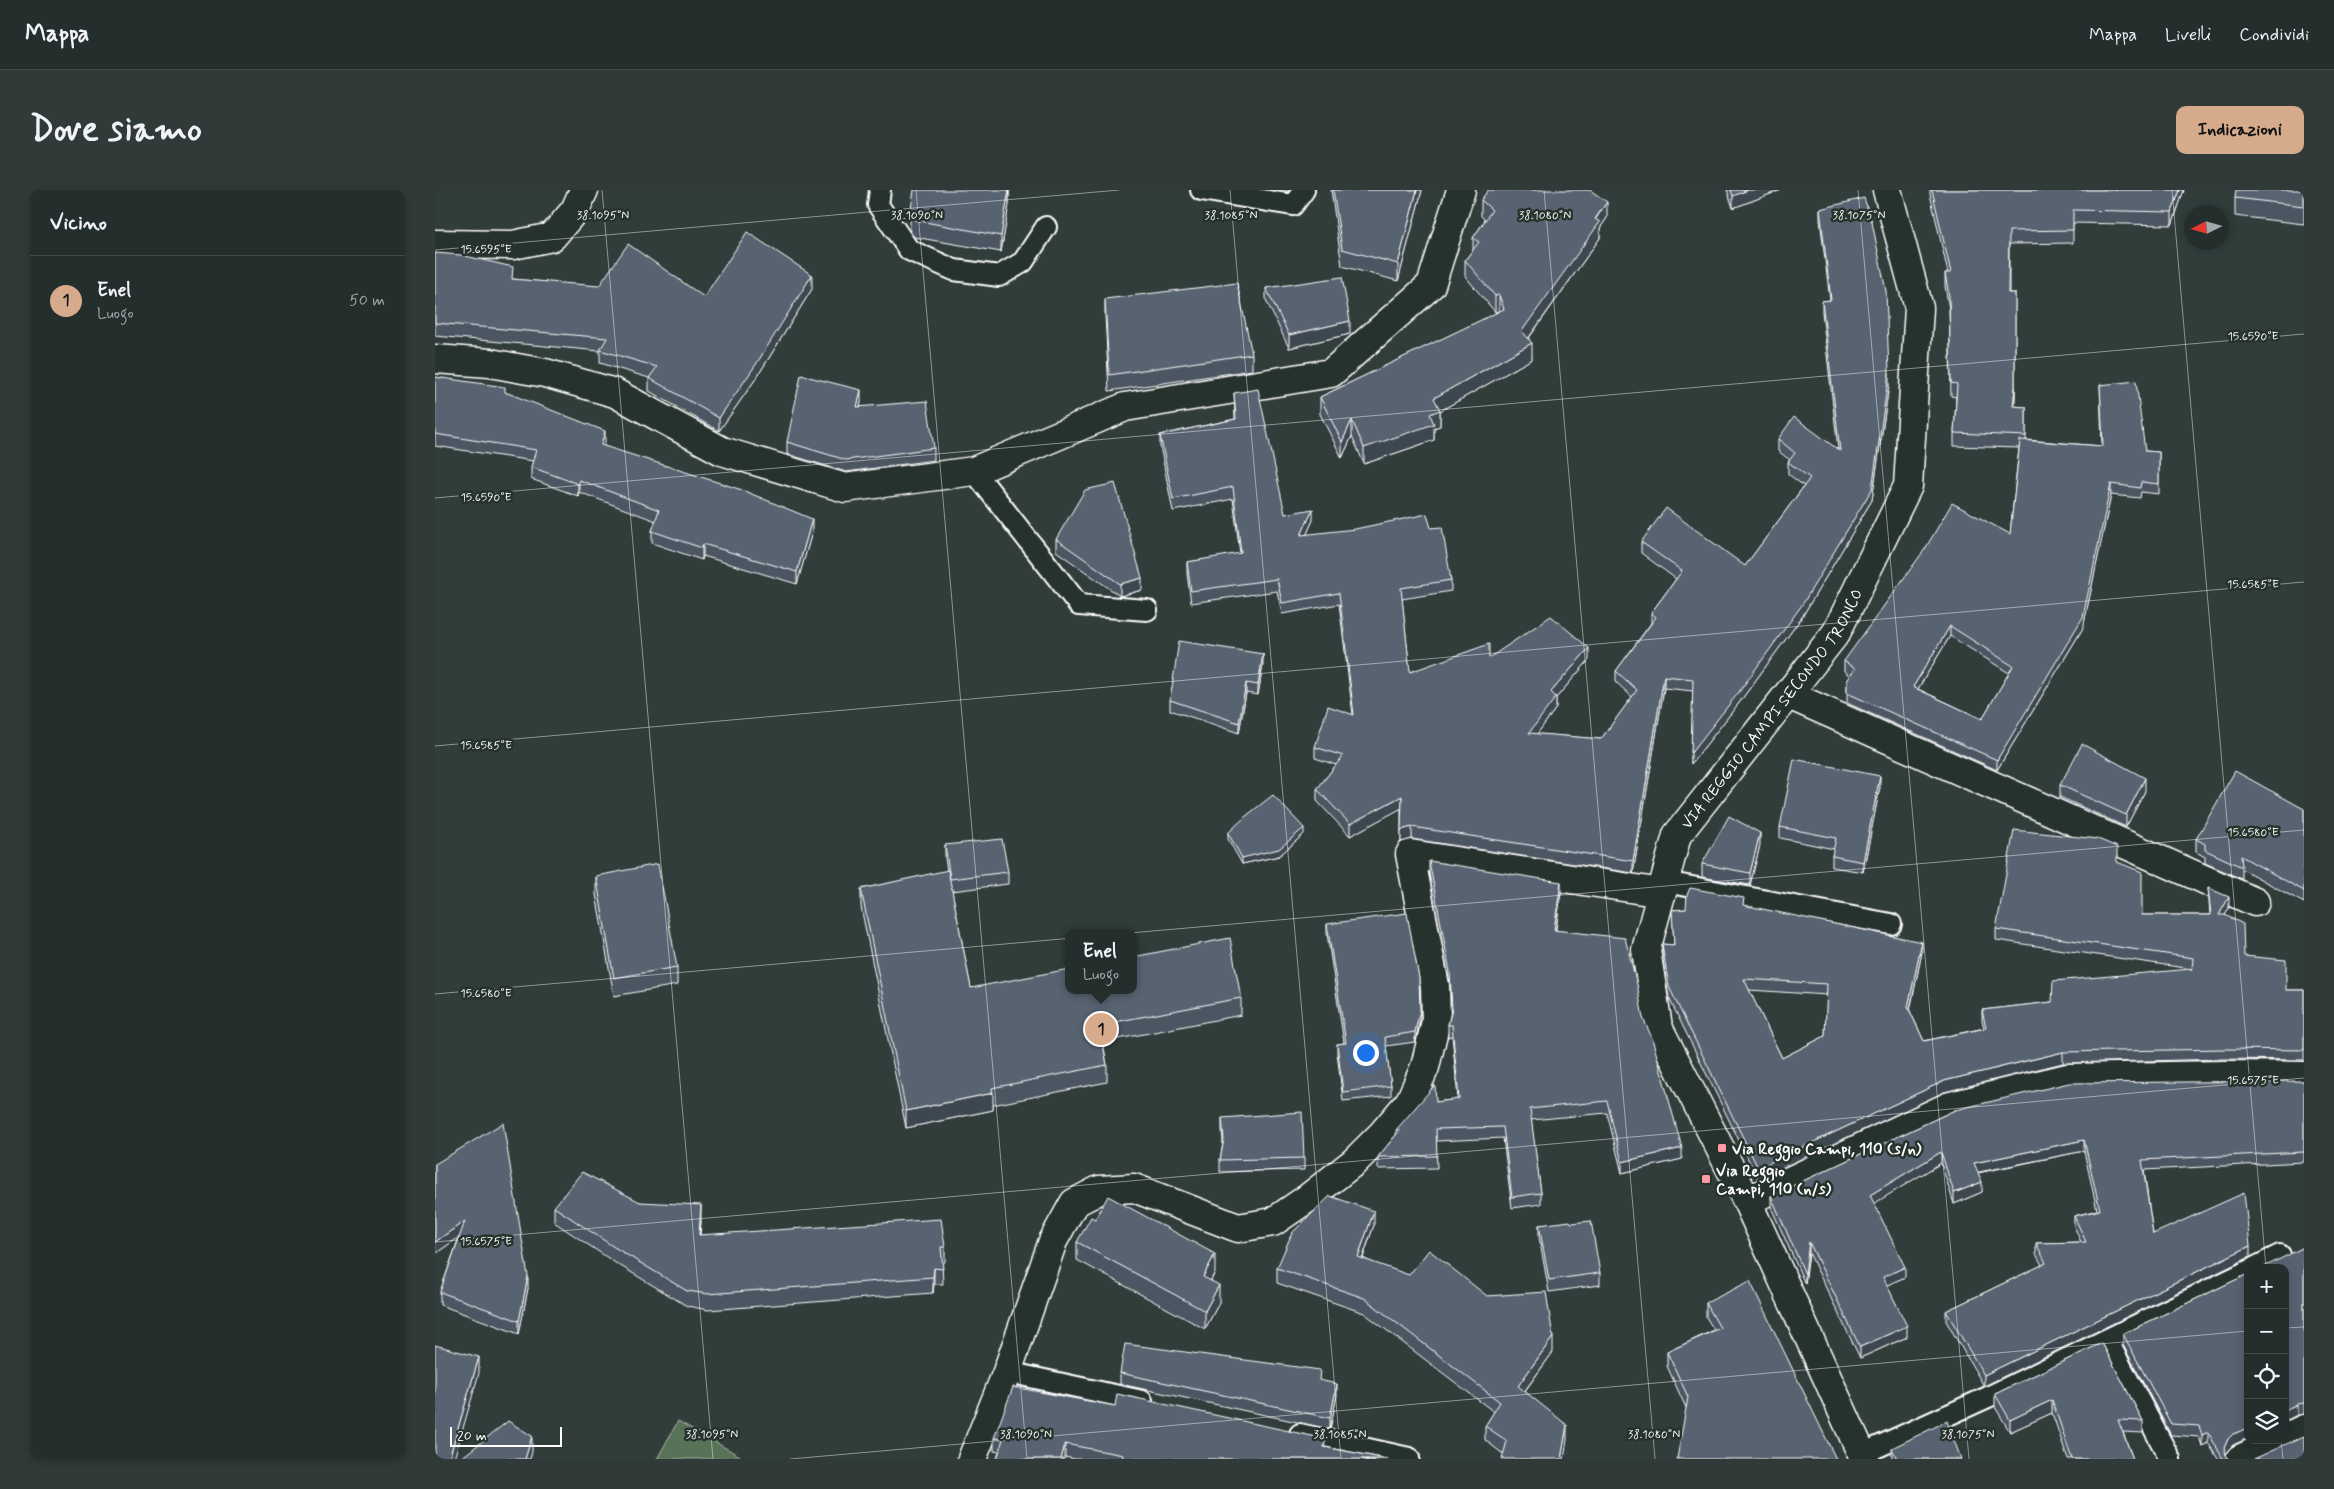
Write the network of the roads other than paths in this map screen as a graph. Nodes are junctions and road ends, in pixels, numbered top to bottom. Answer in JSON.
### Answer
{"nodes":[{"id":1,"x":583,"y":190,"type":"edge"},
{"id":2,"x":880,"y":190,"type":"edge"},
{"id":3,"x":1201,"y":190,"type":"edge"},
{"id":4,"x":1305,"y":190,"type":"edge"},
{"id":5,"x":1461,"y":190,"type":"edge"},
{"id":6,"x":1887,"y":190,"type":"edge"},
{"id":7,"x":1046,"y":227,"type":"dead end"},
{"id":8,"x":435,"y":244,"type":"edge"},
{"id":9,"x":435,"y":359,"type":"edge"},
{"id":10,"x":974,"y":471,"type":"junction"},
{"id":11,"x":1147,"y":610,"type":"dead end"},
{"id":12,"x":1789,"y":696,"type":"junction"},
{"id":13,"x":1663,"y":887,"type":"junction"},
{"id":14,"x":2255,"y":902,"type":"dead end"},
{"id":15,"x":1891,"y":924,"type":"dead end"},
{"id":16,"x":2304,"y":1076,"type":"edge"},
{"id":17,"x":1747,"y":1201,"type":"junction"},
{"id":18,"x":2281,"y":1255,"type":"dead end"},
{"id":19,"x":2262,"y":1264,"type":"edge"},
{"id":20,"x":2244,"y":1273,"type":"edge"},
{"id":21,"x":2107,"y":1340,"type":"junction"},
{"id":22,"x":1007,"y":1372,"type":"junction"},
{"id":23,"x":1160,"y":1404,"type":"edge"},
{"id":24,"x":2304,"y":1429,"type":"edge"},
{"id":25,"x":1284,"y":1431,"type":"edge"},
{"id":26,"x":2289,"y":1436,"type":"edge"},
{"id":27,"x":2273,"y":1444,"type":"edge"},
{"id":28,"x":1863,"y":1456,"type":"edge"},
{"id":29,"x":1409,"y":1458,"type":"edge"},
{"id":30,"x":972,"y":1459,"type":"edge"},
{"id":31,"x":2170,"y":1459,"type":"edge"},
{"id":32,"x":2241,"y":1459,"type":"edge"}],
"edges":[{"from":1,"to":8,"type":"street"},
{"from":2,"to":7,"type":"lane"},
{"from":3,"to":4,"type":"lane"},
{"from":5,"to":10,"type":"street"},
{"from":6,"to":12,"type":"street","name":"VIA REGGIO CAMPI SECONDO TRONCO"},
{"from":9,"to":10,"type":"street"},
{"from":10,"to":11,"type":"lane"},
{"from":12,"to":13,"type":"street","name":"VIA REGGIO CAMPI SECONDO TRONCO"},
{"from":12,"to":14,"type":"street"},
{"from":13,"to":15,"type":"lane"},
{"from":13,"to":17,"type":"street","name":"VIA REGGIO CAMPI SECONDO TRONCO"},
{"from":13,"to":22,"type":"street"},
{"from":16,"to":17,"type":"street"},
{"from":17,"to":28,"type":"street","name":"VIA REGGIO CAMPI SECONDO TRONCO"},
{"from":18,"to":19,"type":"lane"},
{"from":20,"to":21,"type":"lane"},
{"from":21,"to":28,"type":"lane"},
{"from":21,"to":31,"type":"lane"},
{"from":22,"to":23,"type":"lane"},
{"from":22,"to":30,"type":"street"},
{"from":24,"to":26,"type":"street"},
{"from":25,"to":29,"type":"lane"},
{"from":27,"to":32,"type":"street"}]}
